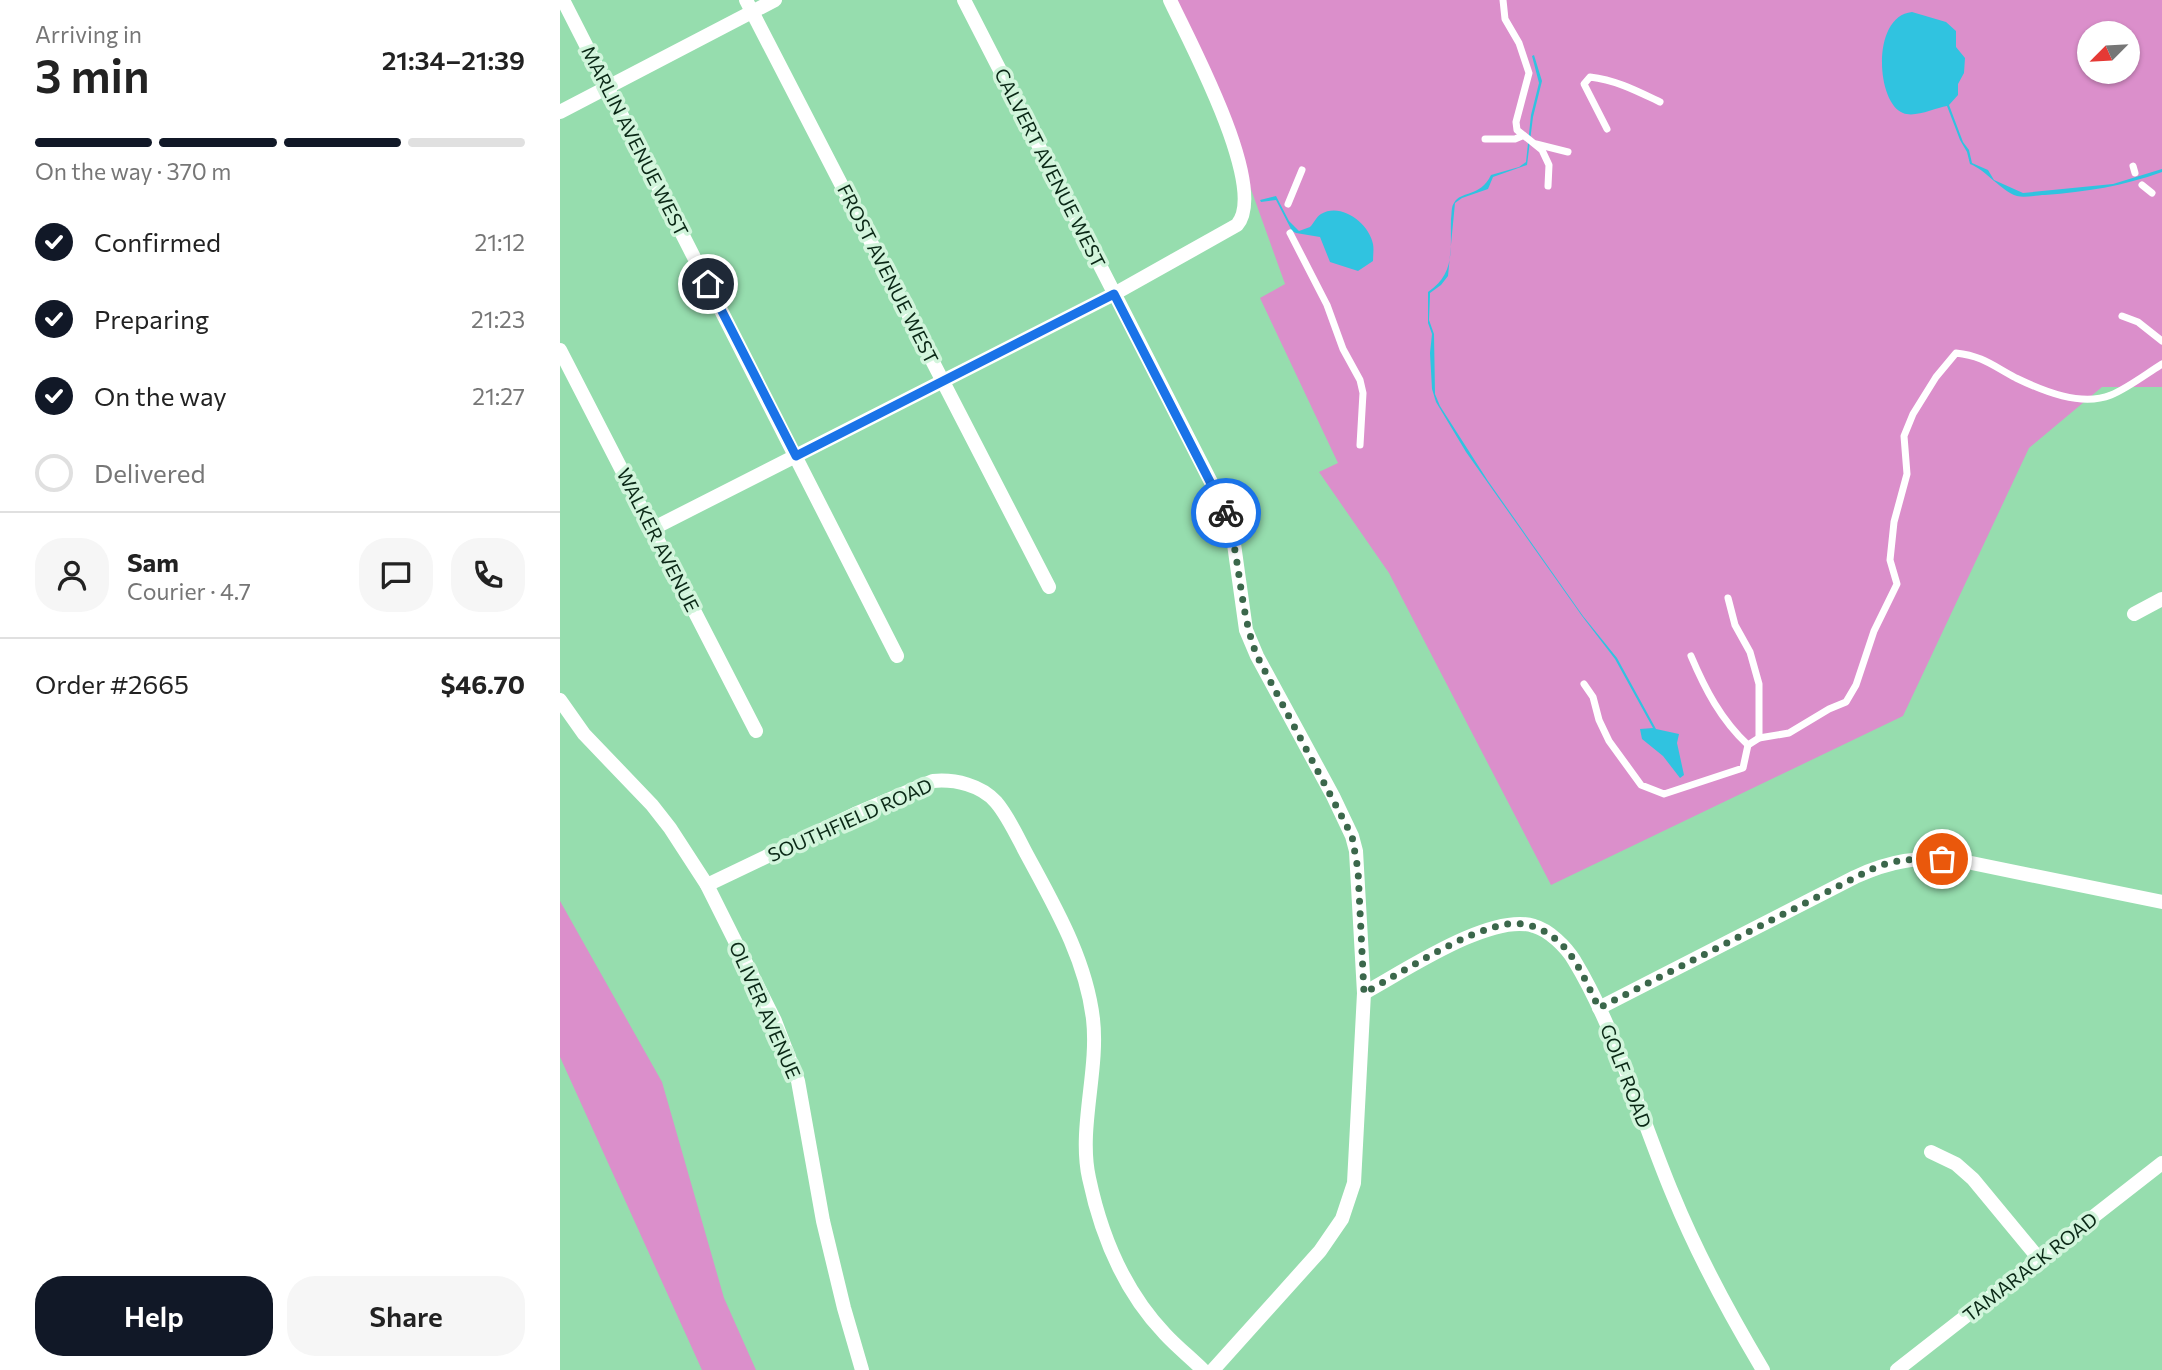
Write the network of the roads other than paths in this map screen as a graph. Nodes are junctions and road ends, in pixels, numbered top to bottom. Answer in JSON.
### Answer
{"nodes":[{"id":1,"x":563,"y":0,"type":"edge"},
{"id":2,"x":775,"y":0,"type":"edge"},
{"id":3,"x":964,"y":0,"type":"edge"},
{"id":4,"x":1170,"y":0,"type":"edge"},
{"id":5,"x":1503,"y":0,"type":"edge"},
{"id":6,"x":749,"y":6,"type":"edge"},
{"id":7,"x":608,"y":87,"type":"junction"},
{"id":8,"x":1660,"y":102,"type":"dead end"},
{"id":9,"x":560,"y":112,"type":"edge"},
{"id":10,"x":1607,"y":129,"type":"dead end"},
{"id":11,"x":1485,"y":139,"type":"dead end"},
{"id":12,"x":1529,"y":140,"type":"junction"},
{"id":13,"x":1568,"y":152,"type":"dead end"},
{"id":14,"x":1302,"y":170,"type":"dead end"},
{"id":15,"x":2142,"y":185,"type":"dead end"},
{"id":16,"x":1548,"y":187,"type":"dead end"},
{"id":17,"x":2152,"y":193,"type":"dead end"},
{"id":18,"x":1287,"y":204,"type":"dead end"},
{"id":19,"x":1290,"y":233,"type":"dead end"},
{"id":20,"x":1114,"y":294,"type":"junction"},
{"id":21,"x":2122,"y":316,"type":"dead end"},
{"id":22,"x":2162,"y":341,"type":"edge"},
{"id":23,"x":560,"y":350,"type":"edge"},
{"id":24,"x":2162,"y":364,"type":"edge"},
{"id":25,"x":943,"y":380,"type":"junction"},
{"id":26,"x":1360,"y":445,"type":"dead end"},
{"id":27,"x":796,"y":456,"type":"junction"},
{"id":28,"x":652,"y":529,"type":"junction"},
{"id":29,"x":1049,"y":587,"type":"dead end"},
{"id":30,"x":1728,"y":598,"type":"dead end"},
{"id":31,"x":2162,"y":599,"type":"edge"},
{"id":32,"x":2134,"y":614,"type":"dead end"},
{"id":33,"x":897,"y":656,"type":"dead end"},
{"id":34,"x":1691,"y":656,"type":"dead end"},
{"id":35,"x":1584,"y":684,"type":"dead end"},
{"id":36,"x":560,"y":700,"type":"edge"},
{"id":37,"x":756,"y":731,"type":"dead end"},
{"id":38,"x":1759,"y":738,"type":"junction"},
{"id":39,"x":1748,"y":745,"type":"junction"},
{"id":40,"x":707,"y":885,"type":"junction"},
{"id":41,"x":2162,"y":902,"type":"edge"},
{"id":42,"x":1364,"y":993,"type":"junction"},
{"id":43,"x":1599,"y":1008,"type":"junction"},
{"id":44,"x":1931,"y":1152,"type":"dead end"},
{"id":45,"x":2162,"y":1163,"type":"edge"},
{"id":46,"x":2040,"y":1260,"type":"junction"},
{"id":47,"x":862,"y":1370,"type":"edge"},
{"id":48,"x":1203,"y":1370,"type":"edge"},
{"id":49,"x":1213,"y":1370,"type":"edge"},
{"id":50,"x":1763,"y":1370,"type":"edge"},
{"id":51,"x":1897,"y":1370,"type":"edge"}],
"edges":[{"from":1,"to":7,"type":"street","name":"MARLIN AVENUE WEST"},
{"from":2,"to":6,"type":"street"},
{"from":3,"to":20,"type":"street","name":"CALVERT AVENUE WEST"},
{"from":4,"to":20,"type":"street"},
{"from":5,"to":12,"type":"lane"},
{"from":6,"to":7,"type":"street"},
{"from":6,"to":25,"type":"street","name":"FROST AVENUE WEST"},
{"from":7,"to":9,"type":"street"},
{"from":7,"to":27,"type":"street","name":"MARLIN AVENUE WEST"},
{"from":8,"to":10,"type":"lane"},
{"from":11,"to":12,"type":"lane"},
{"from":12,"to":13,"type":"lane"},
{"from":12,"to":16,"type":"lane"},
{"from":14,"to":18,"type":"lane"},
{"from":15,"to":17,"type":"lane"},
{"from":19,"to":26,"type":"lane"},
{"from":20,"to":25,"type":"street"},
{"from":20,"to":42,"type":"street","name":"CALVERT AVENUE WEST"},
{"from":21,"to":22,"type":"lane"},
{"from":23,"to":28,"type":"street","name":"WALKER AVENUE"},
{"from":24,"to":38,"type":"lane"},
{"from":25,"to":27,"type":"street"},
{"from":25,"to":29,"type":"street","name":"FROST AVENUE WEST"},
{"from":27,"to":28,"type":"street"},
{"from":27,"to":33,"type":"street","name":"MARLIN AVENUE WEST"},
{"from":28,"to":37,"type":"street","name":"WALKER AVENUE"},
{"from":30,"to":38,"type":"lane"},
{"from":31,"to":32,"type":"street"},
{"from":34,"to":39,"type":"lane"},
{"from":35,"to":39,"type":"lane"},
{"from":36,"to":40,"type":"street","name":"OLIVER AVENUE"},
{"from":38,"to":39,"type":"lane"},
{"from":40,"to":47,"type":"street","name":"OLIVER AVENUE"},
{"from":40,"to":48,"type":"street","name":"SOUTHFIELD ROAD"},
{"from":41,"to":43,"type":"street"},
{"from":42,"to":43,"type":"street","name":"GOLF ROAD"},
{"from":42,"to":49,"type":"street","name":"CALVERT AVENUE WEST"},
{"from":43,"to":50,"type":"street","name":"GOLF ROAD"},
{"from":44,"to":46,"type":"street"},
{"from":45,"to":46,"type":"street","name":"TAMARACK ROAD"},
{"from":46,"to":51,"type":"street","name":"TAMARACK ROAD"}]}
